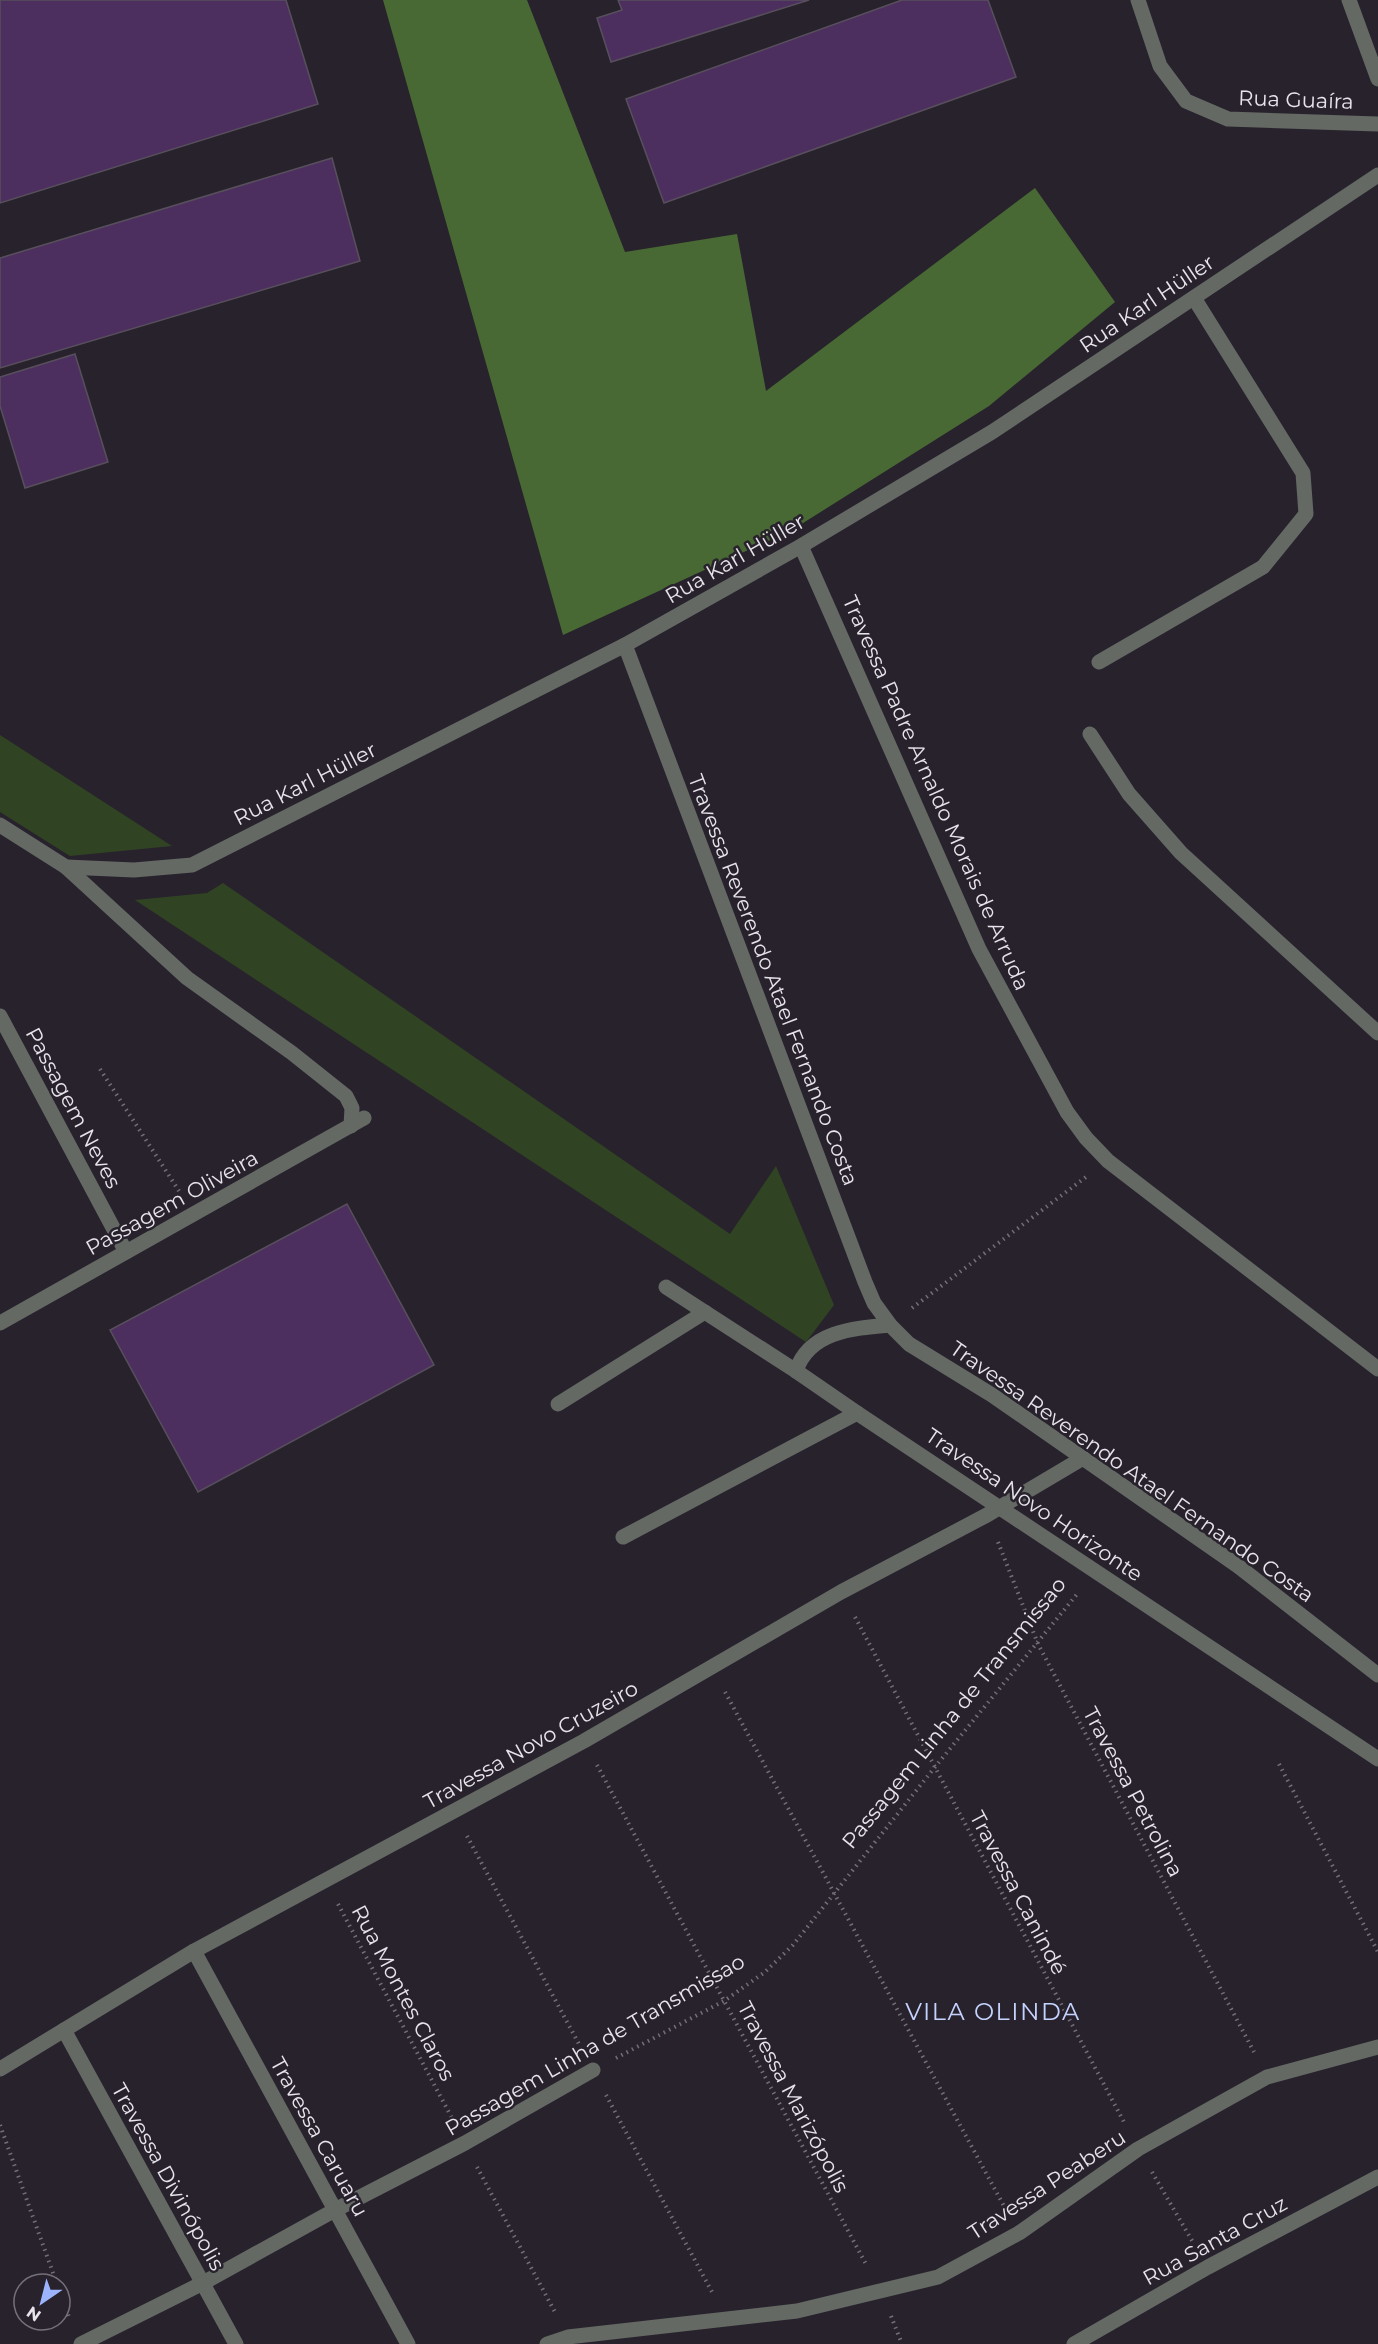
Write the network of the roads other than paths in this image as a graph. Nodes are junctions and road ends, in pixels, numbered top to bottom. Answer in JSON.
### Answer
{"nodes":[{"id":1,"x":1138,"y":0,"type":"edge"},
{"id":2,"x":1349,"y":0,"type":"edge"},
{"id":3,"x":1378,"y":79,"type":"edge"},
{"id":4,"x":1378,"y":124,"type":"edge"},
{"id":5,"x":1378,"y":175,"type":"edge"},
{"id":6,"x":1194,"y":298,"type":"junction"},
{"id":7,"x":801,"y":546,"type":"junction"},
{"id":8,"x":625,"y":645,"type":"junction"},
{"id":9,"x":1099,"y":662,"type":"dead end"},
{"id":10,"x":1090,"y":734,"type":"dead end"},
{"id":11,"x":0,"y":825,"type":"edge"},
{"id":12,"x":66,"y":867,"type":"junction"},
{"id":13,"x":0,"y":1016,"type":"edge"},
{"id":14,"x":1378,"y":1032,"type":"edge"},
{"id":15,"x":126,"y":1252,"type":"junction"},
{"id":16,"x":666,"y":1287,"type":"dead end"},
{"id":17,"x":705,"y":1312,"type":"junction"},
{"id":18,"x":0,"y":1323,"type":"edge"},
{"id":19,"x":890,"y":1325,"type":"junction"},
{"id":20,"x":1378,"y":1369,"type":"edge"},
{"id":21,"x":796,"y":1371,"type":"junction"},
{"id":22,"x":558,"y":1404,"type":"dead end"},
{"id":23,"x":857,"y":1413,"type":"junction"},
{"id":24,"x":1083,"y":1458,"type":"junction"},
{"id":25,"x":993,"y":1511,"type":"junction"},
{"id":26,"x":622,"y":1537,"type":"dead end"},
{"id":27,"x":1378,"y":1676,"type":"edge"},
{"id":28,"x":1378,"y":1759,"type":"edge"},
{"id":29,"x":194,"y":1951,"type":"junction"},
{"id":30,"x":64,"y":2030,"type":"junction"},
{"id":31,"x":1378,"y":2047,"type":"edge"},
{"id":32,"x":0,"y":2069,"type":"edge"},
{"id":33,"x":593,"y":2070,"type":"road end"},
{"id":34,"x":1378,"y":2177,"type":"edge"},
{"id":35,"x":335,"y":2210,"type":"junction"},
{"id":36,"x":203,"y":2283,"type":"junction"},
{"id":37,"x":81,"y":2344,"type":"edge"},
{"id":38,"x":236,"y":2344,"type":"edge"},
{"id":39,"x":408,"y":2344,"type":"edge"},
{"id":40,"x":547,"y":2344,"type":"edge"},
{"id":41,"x":1074,"y":2344,"type":"edge"}],
"edges":[{"from":1,"to":4,"type":"street","name":"Rua Guaíra"},
{"from":2,"to":3,"type":"street"},
{"from":5,"to":6,"type":"street","name":"Rua Karl Hüller"},
{"from":6,"to":7,"type":"street","name":"Rua Karl Hüller"},
{"from":6,"to":9,"type":"street"},
{"from":7,"to":8,"type":"street","name":"Rua Karl Hüller"},
{"from":7,"to":20,"type":"street","name":"Travessa Padre Arnaldo Morais de Arruda"},
{"from":8,"to":12,"type":"street","name":"Rua Karl Hüller"},
{"from":8,"to":19,"type":"street","name":"Travessa Reverendo Atael Fernando Costa"},
{"from":10,"to":14,"type":"street"},
{"from":11,"to":12,"type":"street"},
{"from":12,"to":15,"type":"street","name":"Passagem Oliveira"},
{"from":13,"to":15,"type":"street","name":"Passagem Neves"},
{"from":15,"to":18,"type":"street","name":"Passagem Oliveira"},
{"from":16,"to":17,"type":"street","name":"Travessa Novo Horizonte"},
{"from":17,"to":21,"type":"street","name":"Travessa Novo Horizonte"},
{"from":17,"to":22,"type":"street"},
{"from":19,"to":21,"type":"street"},
{"from":19,"to":24,"type":"street","name":"Travessa Reverendo Atael Fernando Costa"},
{"from":21,"to":23,"type":"street","name":"Travessa Novo Horizonte"},
{"from":23,"to":25,"type":"street","name":"Travessa Novo Horizonte"},
{"from":23,"to":26,"type":"street"},
{"from":24,"to":25,"type":"street","name":"Travessa Novo Cruzeiro"},
{"from":24,"to":27,"type":"street","name":"Travessa Reverendo Atael Fernando Costa"},
{"from":25,"to":28,"type":"street","name":"Travessa Novo Horizonte"},
{"from":25,"to":29,"type":"street","name":"Travessa Novo Cruzeiro"},
{"from":29,"to":30,"type":"street","name":"Travessa Novo Cruzeiro"},
{"from":29,"to":35,"type":"street","name":"Travessa Caruaru"},
{"from":30,"to":32,"type":"street","name":"Travessa Novo Cruzeiro"},
{"from":30,"to":36,"type":"street","name":"Travessa Divinópolis"},
{"from":31,"to":40,"type":"street","name":"Travessa Peaberu"},
{"from":33,"to":35,"type":"street","name":"Passagem Linha de Transmissao"},
{"from":34,"to":41,"type":"street","name":"Rua Santa Cruz"},
{"from":35,"to":36,"type":"street","name":"Passagem Linha de Transmissao"},
{"from":35,"to":39,"type":"street","name":"Travessa Caruaru"},
{"from":36,"to":37,"type":"street","name":"Passagem Linha de Transmissao"},
{"from":36,"to":38,"type":"street","name":"Travessa Divinópolis"}]}
